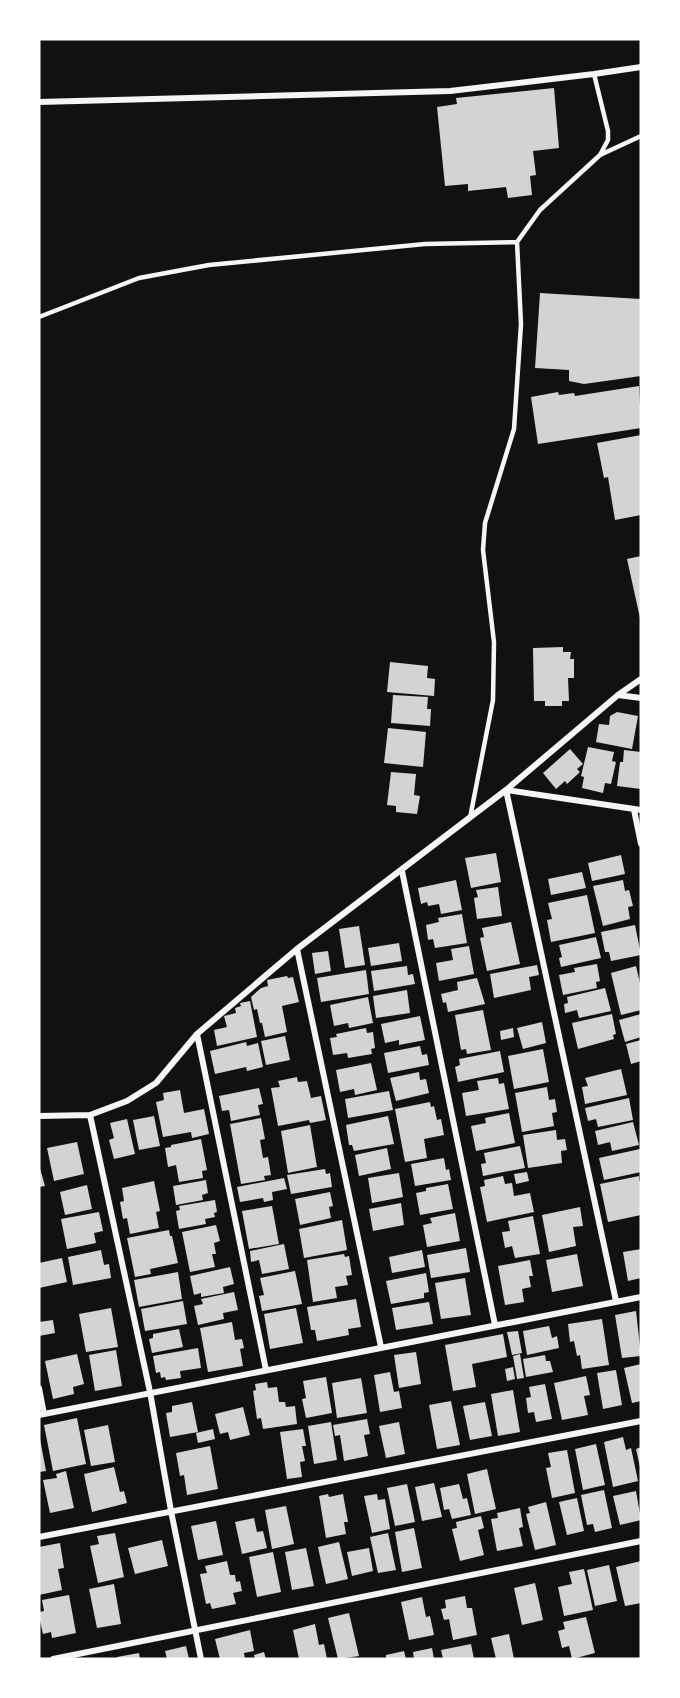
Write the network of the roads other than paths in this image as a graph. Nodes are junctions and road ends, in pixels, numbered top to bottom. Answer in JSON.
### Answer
{"nodes":[{"id":1,"x":641,"y":67,"type":"edge"},
{"id":2,"x":594,"y":74,"type":"junction"},
{"id":3,"x":39,"y":102,"type":"edge"},
{"id":4,"x":641,"y":136,"type":"edge"},
{"id":5,"x":600,"y":155,"type":"junction"},
{"id":6,"x":516,"y":242,"type":"junction"},
{"id":7,"x":39,"y":317,"type":"edge"},
{"id":8,"x":641,"y":679,"type":"edge"},
{"id":9,"x":618,"y":695,"type":"junction"},
{"id":10,"x":641,"y":698,"type":"edge"},
{"id":11,"x":506,"y":790,"type":"junction"},
{"id":12,"x":637,"y":810,"type":"edge"},
{"id":13,"x":470,"y":818,"type":"junction"},
{"id":14,"x":641,"y":844,"type":"edge"},
{"id":15,"x":402,"y":871,"type":"junction"},
{"id":16,"x":297,"y":949,"type":"junction"},
{"id":17,"x":197,"y":1034,"type":"junction"},
{"id":18,"x":90,"y":1114,"type":"junction"},
{"id":19,"x":39,"y":1116,"type":"edge"},
{"id":20,"x":641,"y":1297,"type":"edge"},
{"id":21,"x":616,"y":1301,"type":"junction"},
{"id":22,"x":495,"y":1325,"type":"junction"},
{"id":23,"x":381,"y":1347,"type":"junction"},
{"id":24,"x":266,"y":1370,"type":"junction"},
{"id":25,"x":39,"y":1388,"type":"edge"},
{"id":26,"x":150,"y":1392,"type":"junction"},
{"id":27,"x":42,"y":1414,"type":"edge"},
{"id":28,"x":641,"y":1420,"type":"edge"},
{"id":29,"x":171,"y":1511,"type":"junction"},
{"id":30,"x":39,"y":1537,"type":"edge"},
{"id":31,"x":641,"y":1541,"type":"edge"},
{"id":32,"x":196,"y":1632,"type":"junction"},
{"id":33,"x":53,"y":1659,"type":"edge"},
{"id":34,"x":201,"y":1659,"type":"edge"}],
"edges":[{"from":1,"to":2,"type":"street"},
{"from":2,"to":3,"type":"street"},
{"from":2,"to":5,"type":"lane"},
{"from":4,"to":5,"type":"lane"},
{"from":5,"to":6,"type":"lane"},
{"from":6,"to":7,"type":"lane"},
{"from":6,"to":13,"type":"lane"},
{"from":8,"to":9,"type":"street"},
{"from":9,"to":10,"type":"street"},
{"from":9,"to":11,"type":"street"},
{"from":11,"to":12,"type":"street"},
{"from":11,"to":13,"type":"street"},
{"from":11,"to":21,"type":"street"},
{"from":12,"to":14,"type":"street"},
{"from":13,"to":15,"type":"street"},
{"from":15,"to":16,"type":"street"},
{"from":15,"to":22,"type":"street"},
{"from":16,"to":17,"type":"street"},
{"from":16,"to":23,"type":"street"},
{"from":17,"to":18,"type":"street"},
{"from":17,"to":24,"type":"street"},
{"from":18,"to":19,"type":"street"},
{"from":18,"to":26,"type":"street"},
{"from":20,"to":21,"type":"street"},
{"from":21,"to":22,"type":"street"},
{"from":22,"to":23,"type":"street"},
{"from":23,"to":24,"type":"street"},
{"from":24,"to":26,"type":"street"},
{"from":25,"to":27,"type":"street"},
{"from":26,"to":27,"type":"street"},
{"from":26,"to":29,"type":"street"},
{"from":28,"to":29,"type":"street"},
{"from":29,"to":30,"type":"street"},
{"from":29,"to":32,"type":"street"},
{"from":31,"to":32,"type":"street"},
{"from":32,"to":33,"type":"street"},
{"from":32,"to":34,"type":"street"}]}
